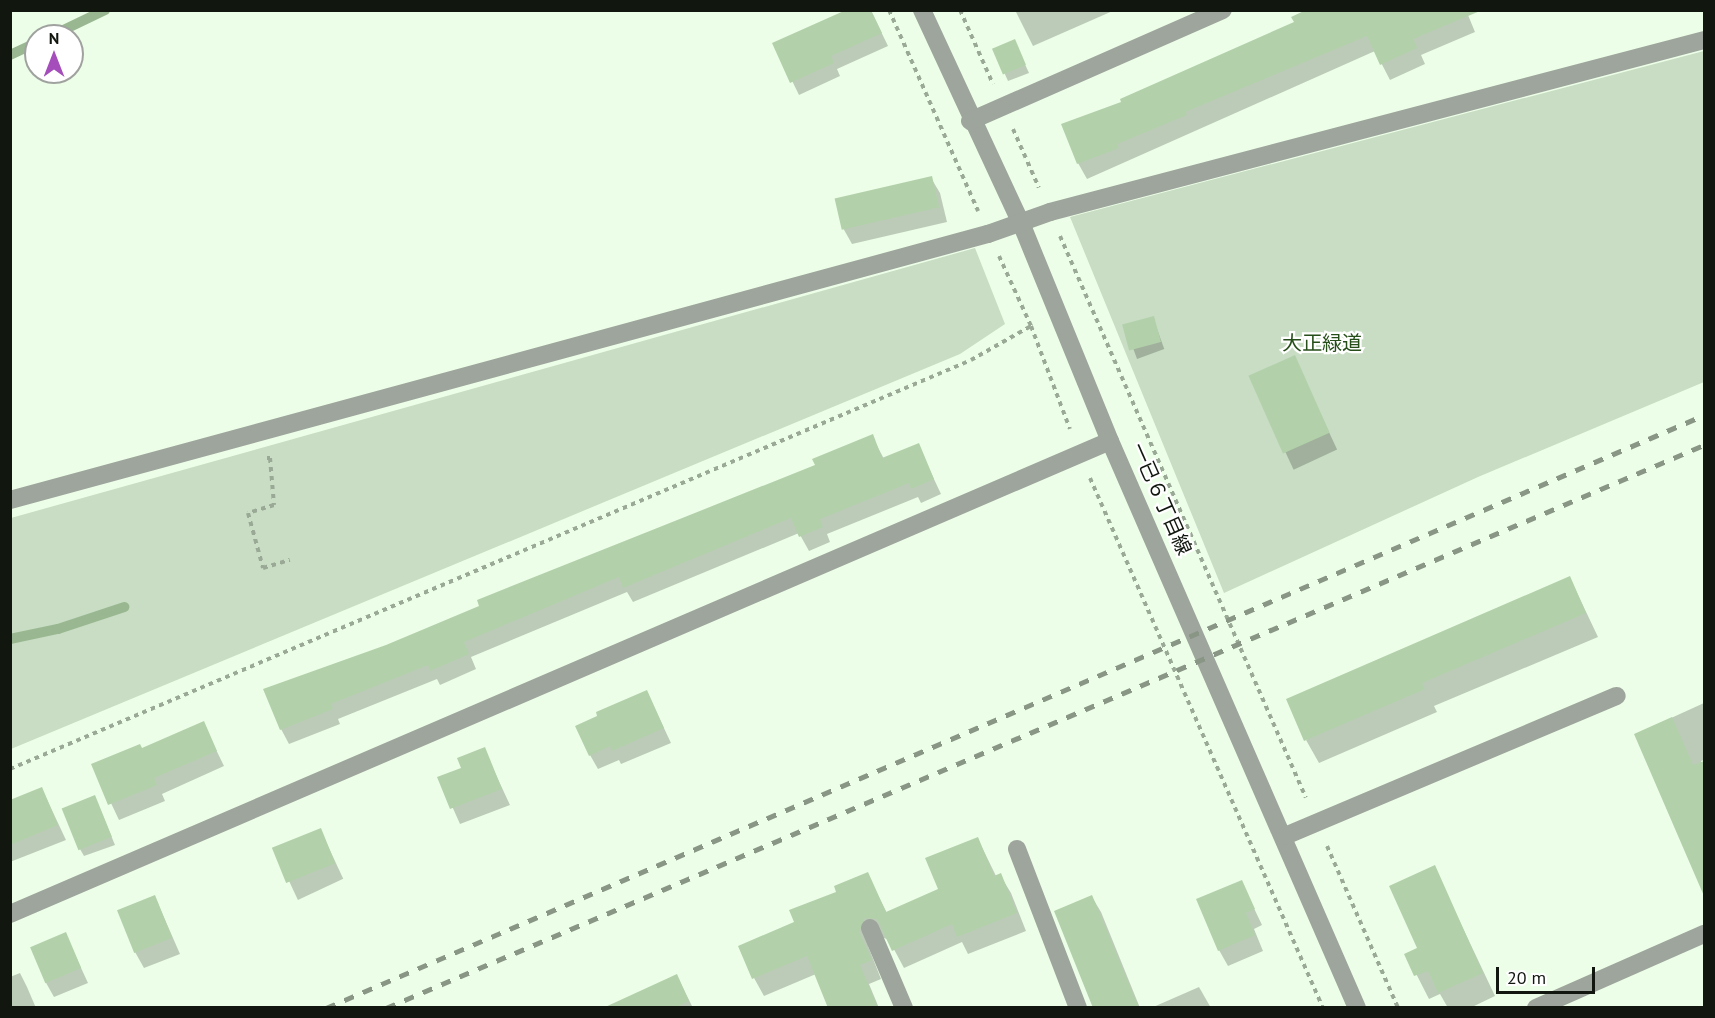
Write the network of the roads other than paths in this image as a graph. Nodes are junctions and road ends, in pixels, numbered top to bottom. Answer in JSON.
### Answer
{"nodes":[{"id":1,"x":922,"y":10,"type":"edge"},
{"id":2,"x":1223,"y":10,"type":"edge"},
{"id":3,"x":1704,"y":40,"type":"edge"},
{"id":4,"x":970,"y":121,"type":"junction"},
{"id":5,"x":1021,"y":223,"type":"junction"},
{"id":6,"x":1110,"y":441,"type":"junction"},
{"id":7,"x":10,"y":500,"type":"edge"},
{"id":8,"x":1617,"y":696,"type":"dead end"},
{"id":9,"x":1285,"y":836,"type":"junction"},
{"id":10,"x":1017,"y":849,"type":"dead end"},
{"id":11,"x":10,"y":914,"type":"edge"},
{"id":12,"x":870,"y":928,"type":"dead end"},
{"id":13,"x":1704,"y":934,"type":"edge"},
{"id":14,"x":904,"y":1008,"type":"edge"},
{"id":15,"x":1078,"y":1008,"type":"edge"},
{"id":16,"x":1357,"y":1008,"type":"edge"},
{"id":17,"x":1536,"y":1008,"type":"edge"}],
"edges":[{"from":1,"to":4,"type":"street","name":"一已６丁目線"},
{"from":2,"to":4,"type":"street"},
{"from":3,"to":5,"type":"street"},
{"from":4,"to":5,"type":"street","name":"一已６丁目線"},
{"from":5,"to":6,"type":"street","name":"一已６丁目線"},
{"from":5,"to":7,"type":"street"},
{"from":6,"to":9,"type":"street","name":"一已６丁目線"},
{"from":6,"to":11,"type":"street"},
{"from":8,"to":9,"type":"street"},
{"from":9,"to":16,"type":"street","name":"一已６丁目線"},
{"from":10,"to":15,"type":"street"},
{"from":12,"to":14,"type":"street"},
{"from":13,"to":17,"type":"street"}]}
